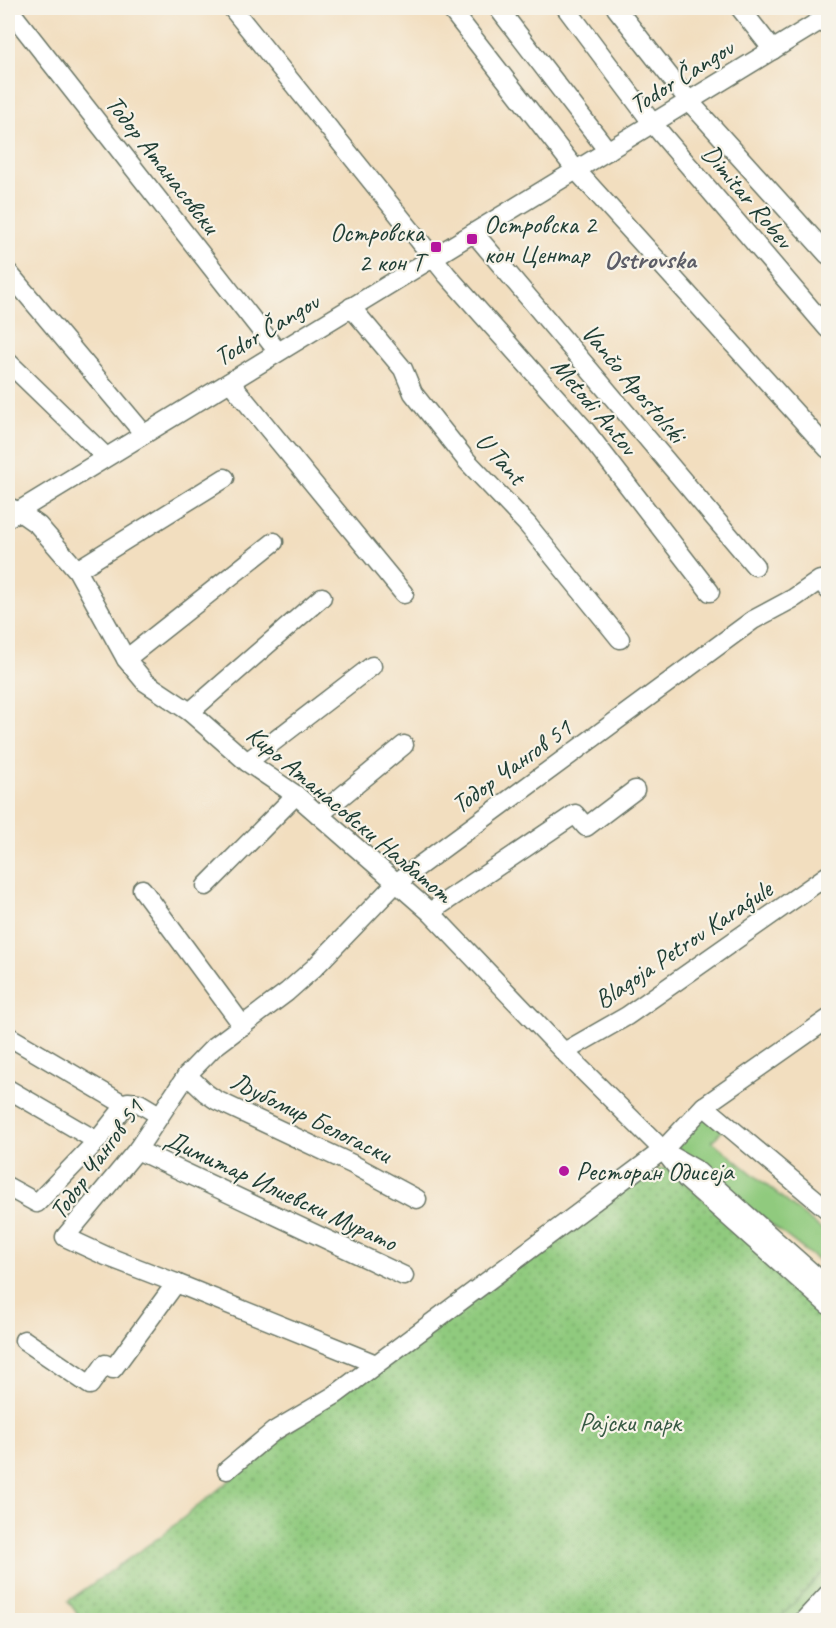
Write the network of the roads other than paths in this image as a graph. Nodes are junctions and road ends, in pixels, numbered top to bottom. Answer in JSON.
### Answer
{"nodes":[{"id":1,"x":8,"y":8,"type":"edge"},
{"id":2,"x":232,"y":8,"type":"edge"},
{"id":3,"x":450,"y":8,"type":"edge"},
{"id":4,"x":498,"y":8,"type":"edge"},
{"id":5,"x":566,"y":8,"type":"edge"},
{"id":6,"x":616,"y":8,"type":"edge"},
{"id":7,"x":740,"y":8,"type":"edge"},
{"id":8,"x":828,"y":16,"type":"edge"},
{"id":9,"x":773,"y":50,"type":"junction"},
{"id":10,"x":689,"y":101,"type":"junction"},
{"id":11,"x":653,"y":124,"type":"junction"},
{"id":12,"x":608,"y":151,"type":"junction"},
{"id":13,"x":576,"y":170,"type":"junction"},
{"id":14,"x":474,"y":233,"type":"junction"},
{"id":15,"x":828,"y":255,"type":"edge"},
{"id":16,"x":434,"y":257,"type":"junction"},
{"id":17,"x":8,"y":272,"type":"edge"},
{"id":18,"x":351,"y":308,"type":"junction"},
{"id":19,"x":828,"y":329,"type":"edge"},
{"id":20,"x":278,"y":352,"type":"junction"},
{"id":21,"x":8,"y":362,"type":"edge"},
{"id":22,"x":230,"y":382,"type":"junction"},
{"id":23,"x":144,"y":434,"type":"junction"},
{"id":24,"x":828,"y":449,"type":"edge"},
{"id":25,"x":106,"y":457,"type":"junction"},
{"id":26,"x":225,"y":478,"type":"dead end"},
{"id":27,"x":11,"y":512,"type":"edge"},
{"id":28,"x":274,"y":542,"type":"dead end"},
{"id":29,"x":755,"y":566,"type":"dead end"},
{"id":30,"x":77,"y":570,"type":"junction"},
{"id":31,"x":825,"y":582,"type":"edge"},
{"id":32,"x":710,"y":592,"type":"dead end"},
{"id":33,"x":404,"y":594,"type":"dead end"},
{"id":34,"x":322,"y":597,"type":"dead end"},
{"id":35,"x":620,"y":639,"type":"dead end"},
{"id":36,"x":126,"y":659,"type":"junction"},
{"id":37,"x":372,"y":666,"type":"dead end"},
{"id":38,"x":190,"y":712,"type":"junction"},
{"id":39,"x":404,"y":745,"type":"dead end"},
{"id":40,"x":247,"y":762,"type":"junction"},
{"id":41,"x":635,"y":790,"type":"dead end"},
{"id":42,"x":296,"y":795,"type":"junction"},
{"id":43,"x":319,"y":815,"type":"junction"},
{"id":44,"x":828,"y":875,"type":"edge"},
{"id":45,"x":396,"y":883,"type":"junction"},
{"id":46,"x":206,"y":886,"type":"dead end"},
{"id":47,"x":142,"y":889,"type":"dead end"},
{"id":48,"x":430,"y":912,"type":"junction"},
{"id":49,"x":828,"y":1019,"type":"edge"},
{"id":50,"x":243,"y":1026,"type":"junction"},
{"id":51,"x":8,"y":1036,"type":"edge"},
{"id":52,"x":564,"y":1052,"type":"junction"},
{"id":53,"x":187,"y":1075,"type":"junction"},
{"id":54,"x":8,"y":1089,"type":"edge"},
{"id":55,"x":125,"y":1105,"type":"junction"},
{"id":56,"x":704,"y":1106,"type":"junction"},
{"id":57,"x":159,"y":1114,"type":"junction"},
{"id":58,"x":97,"y":1141,"type":"junction"},
{"id":59,"x":137,"y":1150,"type":"junction"},
{"id":60,"x":663,"y":1150,"type":"junction"},
{"id":61,"x":8,"y":1187,"type":"edge"},
{"id":62,"x":417,"y":1200,"type":"dead end"},
{"id":63,"x":828,"y":1210,"type":"edge"},
{"id":64,"x":404,"y":1276,"type":"dead end"},
{"id":65,"x":176,"y":1283,"type":"junction"},
{"id":66,"x":828,"y":1287,"type":"edge"},
{"id":67,"x":828,"y":1305,"type":"edge"},
{"id":68,"x":24,"y":1340,"type":"dead end"},
{"id":69,"x":376,"y":1364,"type":"junction"},
{"id":70,"x":227,"y":1470,"type":"dead end"},
{"id":71,"x":828,"y":1594,"type":"edge"},
{"id":72,"x":804,"y":1620,"type":"edge"}],
"edges":[{"from":1,"to":20,"type":"street","name":"Тодор Атанасовски"},
{"from":2,"to":16,"type":"street"},
{"from":3,"to":13,"type":"street"},
{"from":4,"to":12,"type":"street"},
{"from":5,"to":11,"type":"street","name":"Dimitar Robev"},
{"from":6,"to":10,"type":"street"},
{"from":7,"to":9,"type":"street"},
{"from":8,"to":9,"type":"street","name":"Todor Čangov"},
{"from":9,"to":10,"type":"street","name":"Todor Čangov"},
{"from":10,"to":11,"type":"street","name":"Todor Čangov"},
{"from":10,"to":15,"type":"street"},
{"from":11,"to":12,"type":"street","name":"Todor Čangov"},
{"from":11,"to":19,"type":"street","name":"Dimitar Robev"},
{"from":12,"to":13,"type":"street","name":"Todor Čangov"},
{"from":13,"to":14,"type":"street","name":"Todor Čangov"},
{"from":13,"to":24,"type":"street"},
{"from":14,"to":16,"type":"street","name":"Todor Čangov"},
{"from":14,"to":29,"type":"street","name":"Vančo Apostolski"},
{"from":16,"to":18,"type":"street","name":"Todor Čangov"},
{"from":16,"to":32,"type":"street","name":"Metodi Antov"},
{"from":17,"to":23,"type":"street"},
{"from":18,"to":20,"type":"street","name":"Todor Čangov"},
{"from":18,"to":35,"type":"street","name":"U Tant"},
{"from":20,"to":22,"type":"street","name":"Todor Čangov"},
{"from":21,"to":25,"type":"street"},
{"from":22,"to":23,"type":"street","name":"Todor Čangov"},
{"from":22,"to":33,"type":"street"},
{"from":23,"to":25,"type":"street","name":"Todor Čangov"},
{"from":25,"to":27,"type":"street","name":"Todor Čangov"},
{"from":26,"to":30,"type":"street"},
{"from":27,"to":30,"type":"street","name":"Киро Атанасовски Налбатот"},
{"from":28,"to":36,"type":"street"},
{"from":30,"to":36,"type":"street","name":"Киро Атанасовски Налбатот"},
{"from":31,"to":45,"type":"street","name":"Тодор Чангов 51"},
{"from":34,"to":38,"type":"street"},
{"from":36,"to":38,"type":"street","name":"Киро Атанасовски Налбатот"},
{"from":37,"to":40,"type":"street"},
{"from":38,"to":40,"type":"street","name":"Киро Атанасовски Налбатот"},
{"from":39,"to":43,"type":"street"},
{"from":40,"to":42,"type":"street","name":"Киро Атанасовски Налбатот"},
{"from":41,"to":48,"type":"street"},
{"from":42,"to":43,"type":"street","name":"Киро Атанасовски Налбатот"},
{"from":42,"to":46,"type":"street"},
{"from":43,"to":45,"type":"street","name":"Киро Атанасовски Налбатот"},
{"from":44,"to":52,"type":"street","name":"Blagoja Petrov Karaǵule"},
{"from":45,"to":48,"type":"street","name":"Киро Атанасовски Налбатот"},
{"from":45,"to":50,"type":"street","name":"Тодор Чангов 51"},
{"from":47,"to":50,"type":"street"},
{"from":48,"to":52,"type":"street","name":"Киро Атанасовски Налбатот"},
{"from":49,"to":56,"type":"street"},
{"from":50,"to":53,"type":"street","name":"Тодор Чангов 51"},
{"from":51,"to":55,"type":"street"},
{"from":52,"to":60,"type":"street","name":"Киро Атанасовски Налбатот"},
{"from":53,"to":57,"type":"street","name":"Тодор Чангов 51"},
{"from":53,"to":62,"type":"street","name":"Љубомир Белогаски"},
{"from":54,"to":58,"type":"street"},
{"from":55,"to":57,"type":"street"},
{"from":55,"to":58,"type":"street"},
{"from":56,"to":60,"type":"street"},
{"from":56,"to":63,"type":"street"},
{"from":57,"to":59,"type":"street","name":"Тодор Чангов 51"},
{"from":58,"to":61,"type":"street"},
{"from":59,"to":64,"type":"street","name":"Димитар Илиевски Мурато"},
{"from":59,"to":65,"type":"street","name":"Тодор Чангов 51"},
{"from":60,"to":66,"type":"street"},
{"from":60,"to":67,"type":"street"},
{"from":60,"to":69,"type":"street"},
{"from":65,"to":68,"type":"street"},
{"from":65,"to":69,"type":"street","name":"Тодор Чангов 51"},
{"from":69,"to":70,"type":"street"},
{"from":71,"to":72,"type":"street"}]}
